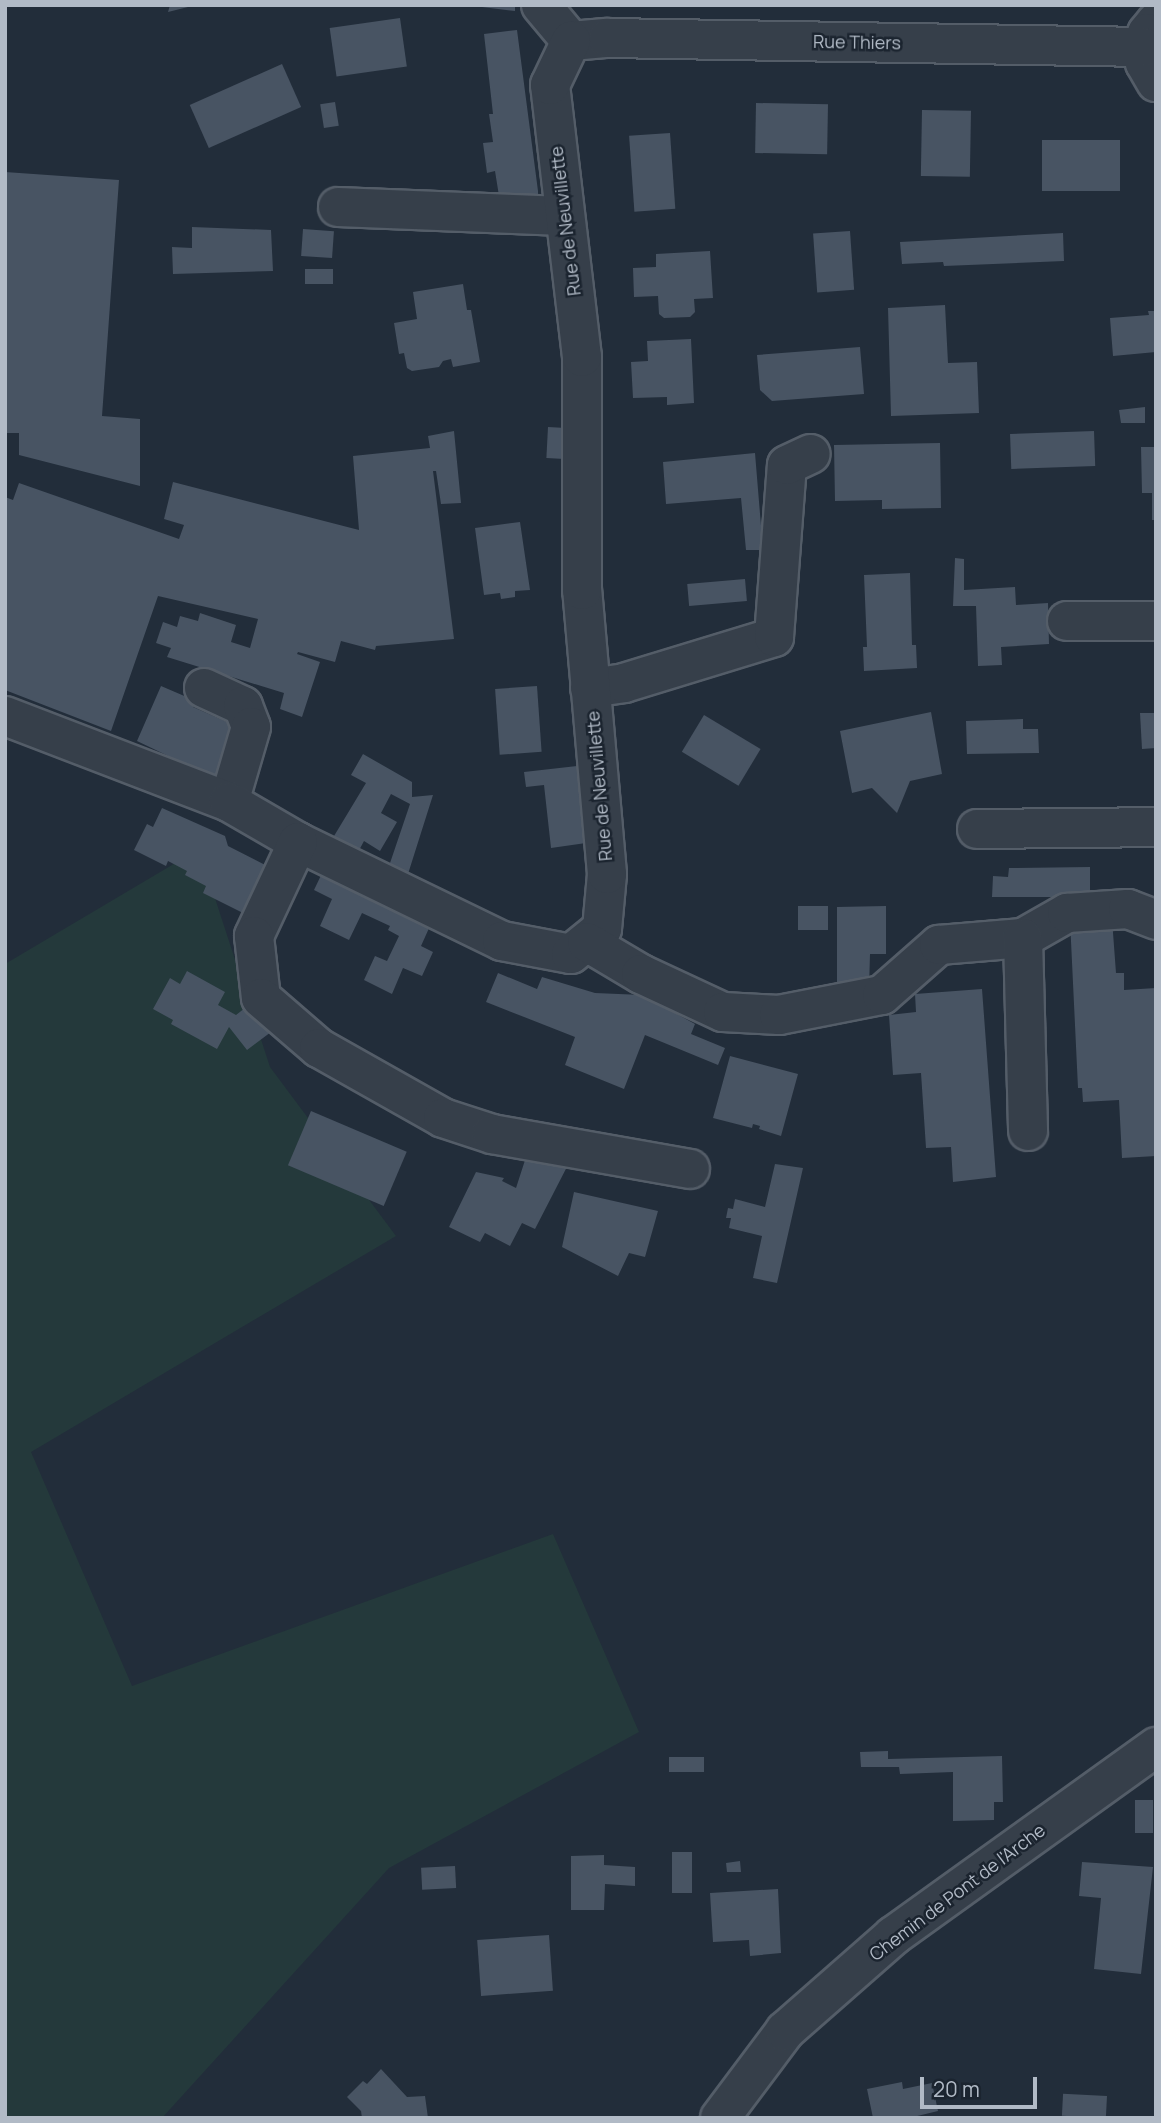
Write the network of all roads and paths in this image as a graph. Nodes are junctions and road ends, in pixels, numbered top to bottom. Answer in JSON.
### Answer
{"nodes":[{"id":1,"x":541,"y":5,"type":"edge"},
{"id":2,"x":571,"y":41,"type":"junction"},
{"id":3,"x":1152,"y":50,"type":"edge"},
{"id":4,"x":338,"y":207,"type":"dead end"},
{"id":5,"x":563,"y":216,"type":"junction"},
{"id":6,"x":811,"y":454,"type":"dead end"},
{"id":7,"x":1067,"y":621,"type":"dead end"},
{"id":8,"x":1156,"y":621,"type":"edge"},
{"id":9,"x":204,"y":688,"type":"dead end"},
{"id":10,"x":590,"y":688,"type":"junction"},
{"id":11,"x":5,"y":716,"type":"edge"},
{"id":12,"x":229,"y":802,"type":"junction"},
{"id":13,"x":1156,"y":827,"type":"edge"},
{"id":14,"x":977,"y":829,"type":"dead end"},
{"id":15,"x":299,"y":842,"type":"junction"},
{"id":16,"x":1156,"y":920,"type":"edge"},
{"id":17,"x":1023,"y":938,"type":"junction"},
{"id":18,"x":586,"y":942,"type":"junction"},
{"id":19,"x":1028,"y":1130,"type":"dead end"},
{"id":20,"x":690,"y":1169,"type":"dead end"},
{"id":21,"x":1156,"y":1747,"type":"edge"},
{"id":22,"x":720,"y":2118,"type":"edge"}],
"edges":[{"from":1,"to":2,"type":"street"},
{"from":2,"to":3,"type":"street","name":"Rue Thiers"},
{"from":2,"to":5,"type":"street","name":"Rue de Neuvillette"},
{"from":4,"to":5,"type":"street"},
{"from":5,"to":10,"type":"street","name":"Rue de Neuvillette"},
{"from":6,"to":10,"type":"street"},
{"from":7,"to":8,"type":"street"},
{"from":9,"to":12,"type":"street"},
{"from":10,"to":18,"type":"street","name":"Rue de Neuvillette"},
{"from":11,"to":12,"type":"street"},
{"from":12,"to":15,"type":"street"},
{"from":13,"to":14,"type":"street"},
{"from":15,"to":18,"type":"street"},
{"from":15,"to":20,"type":"street"},
{"from":16,"to":17,"type":"street"},
{"from":17,"to":18,"type":"street"},
{"from":17,"to":19,"type":"street"},
{"from":21,"to":22,"type":"street","name":"Chemin de Pont de l'Arche"}]}
